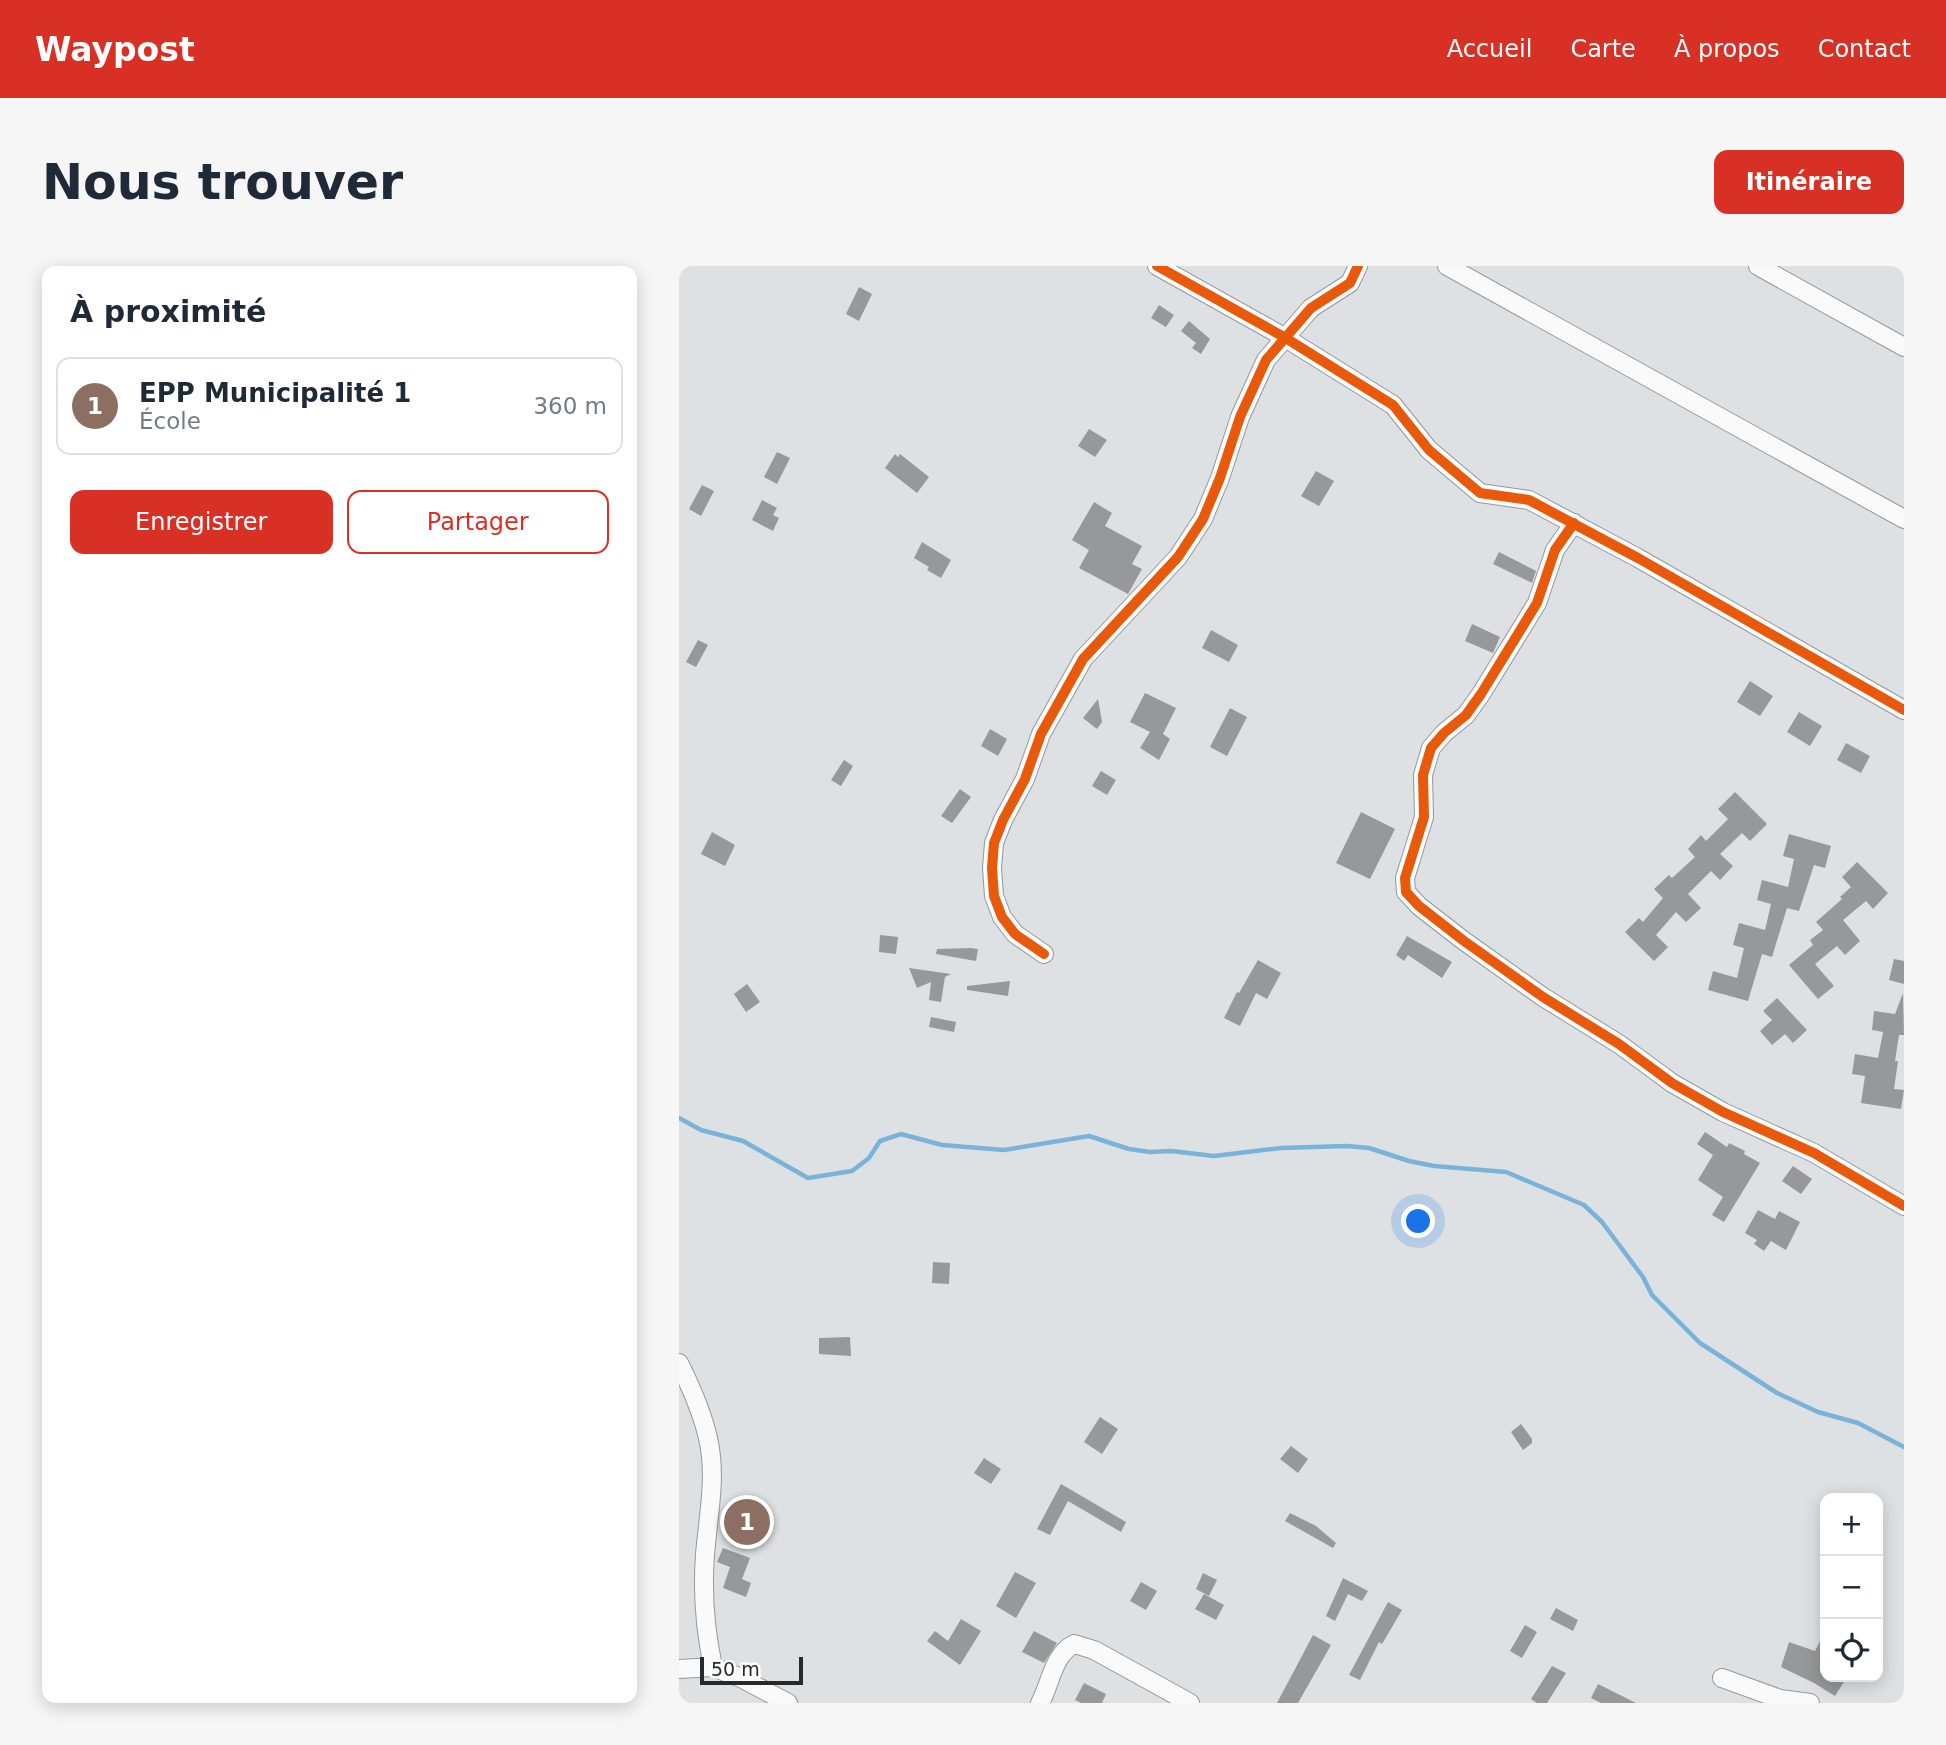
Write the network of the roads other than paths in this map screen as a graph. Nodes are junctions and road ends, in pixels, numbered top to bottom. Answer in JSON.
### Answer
{"nodes":[{"id":1,"x":1157,"y":266,"type":"edge"},
{"id":2,"x":1358,"y":266,"type":"edge"},
{"id":3,"x":1447,"y":266,"type":"edge"},
{"id":4,"x":1758,"y":266,"type":"edge"},
{"id":5,"x":1284,"y":337,"type":"junction"},
{"id":6,"x":1904,"y":347,"type":"edge"},
{"id":7,"x":1904,"y":519,"type":"edge"},
{"id":8,"x":1574,"y":523,"type":"junction"},
{"id":9,"x":1904,"y":710,"type":"edge"},
{"id":10,"x":1044,"y":954,"type":"dead end"},
{"id":11,"x":1904,"y":1206,"type":"edge"},
{"id":12,"x":679,"y":1363,"type":"edge"},
{"id":13,"x":713,"y":1667,"type":"junction"},
{"id":14,"x":679,"y":1669,"type":"edge"},
{"id":15,"x":1722,"y":1678,"type":"dead end"},
{"id":16,"x":788,"y":1703,"type":"edge"},
{"id":17,"x":1040,"y":1703,"type":"edge"},
{"id":18,"x":1190,"y":1703,"type":"edge"},
{"id":19,"x":1809,"y":1703,"type":"edge"}],
"edges":[{"from":1,"to":5,"type":"street"},
{"from":2,"to":5,"type":"street"},
{"from":3,"to":7,"type":"street"},
{"from":4,"to":6,"type":"street"},
{"from":5,"to":8,"type":"street"},
{"from":5,"to":10,"type":"street"},
{"from":8,"to":9,"type":"street"},
{"from":8,"to":11,"type":"street"},
{"from":12,"to":13,"type":"street"},
{"from":13,"to":14,"type":"street"},
{"from":13,"to":16,"type":"street"},
{"from":15,"to":19,"type":"street"},
{"from":17,"to":18,"type":"street"}]}
